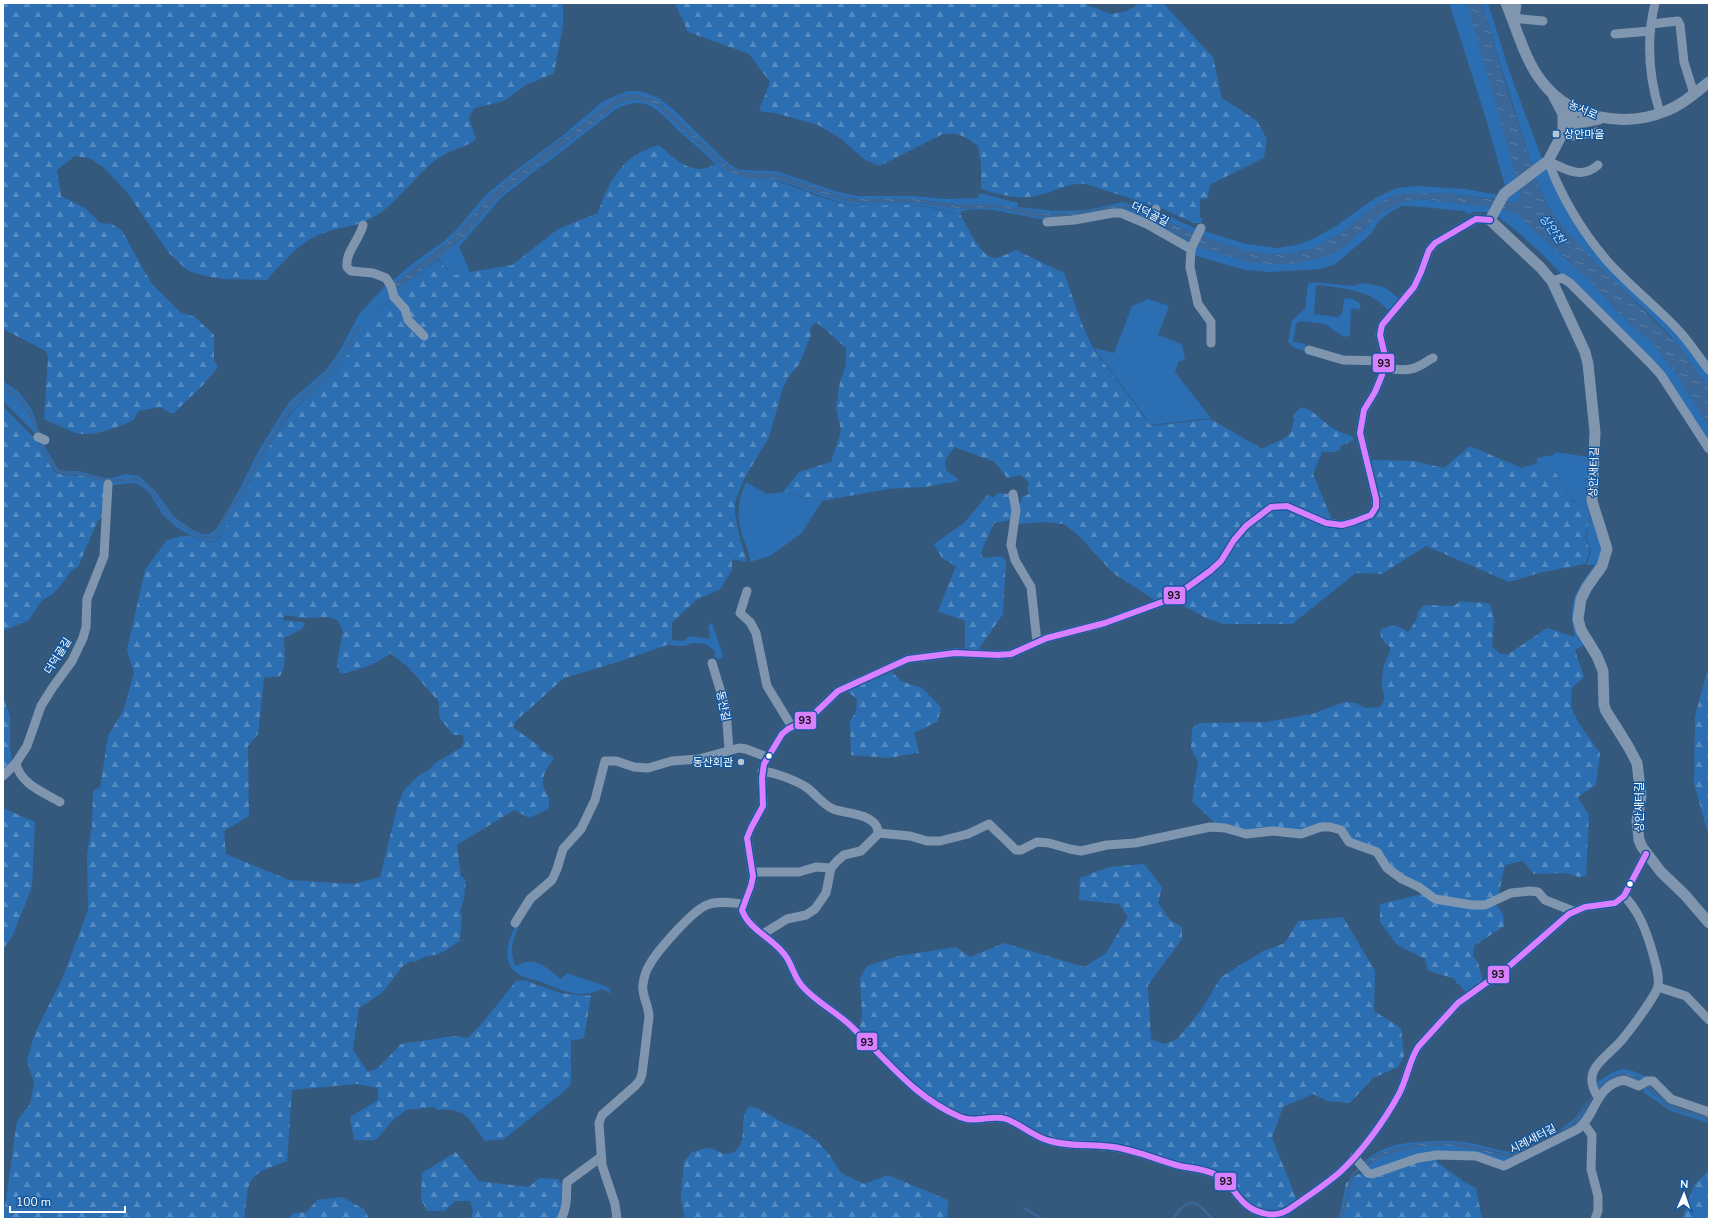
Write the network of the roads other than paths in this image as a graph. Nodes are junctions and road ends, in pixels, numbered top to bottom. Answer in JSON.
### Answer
{"nodes":[{"id":1,"x":1506,"y":3,"type":"edge"},
{"id":2,"x":1517,"y":3,"type":"edge"},
{"id":3,"x":1655,"y":3,"type":"edge"},
{"id":4,"x":1512,"y":18,"type":"junction"},
{"id":5,"x":1543,"y":21,"type":"dead end"},
{"id":6,"x":1651,"y":28,"type":"junction"},
{"id":7,"x":1615,"y":34,"type":"dead end"},
{"id":8,"x":1709,"y":82,"type":"edge"},
{"id":9,"x":1550,"y":91,"type":"junction"},
{"id":10,"x":1694,"y":94,"type":"junction"},
{"id":11,"x":1576,"y":108,"type":"junction"},
{"id":12,"x":1660,"y":113,"type":"junction"},
{"id":13,"x":1604,"y":118,"type":"junction"},
{"id":14,"x":1597,"y":132,"type":"dead end"},
{"id":15,"x":1563,"y":133,"type":"junction"},
{"id":16,"x":1546,"y":163,"type":"junction"},
{"id":17,"x":1598,"y":165,"type":"dead end"},
{"id":18,"x":1155,"y":211,"type":"dead end"},
{"id":19,"x":1491,"y":218,"type":"junction"},
{"id":20,"x":1047,"y":222,"type":"dead end"},
{"id":21,"x":1147,"y":223,"type":"junction"},
{"id":22,"x":363,"y":225,"type":"dead end"},
{"id":23,"x":1201,"y":229,"type":"dead end"},
{"id":24,"x":1192,"y":248,"type":"junction"},
{"id":25,"x":1552,"y":282,"type":"junction"},
{"id":26,"x":424,"y":336,"type":"dead end"},
{"id":27,"x":1211,"y":343,"type":"dead end"},
{"id":28,"x":1309,"y":350,"type":"dead end"},
{"id":29,"x":1433,"y":358,"type":"dead end"},
{"id":30,"x":1384,"y":364,"type":"junction"},
{"id":31,"x":1709,"y":370,"type":"edge"},
{"id":32,"x":1709,"y":448,"type":"edge"},
{"id":33,"x":108,"y":484,"type":"dead end"},
{"id":34,"x":1013,"y":494,"type":"dead end"},
{"id":35,"x":747,"y":591,"type":"dead end"},
{"id":36,"x":1037,"y":642,"type":"junction"},
{"id":37,"x":712,"y":663,"type":"dead end"},
{"id":38,"x":792,"y":727,"type":"junction"},
{"id":39,"x":729,"y":750,"type":"junction"},
{"id":40,"x":767,"y":757,"type":"junction"},
{"id":41,"x":16,"y":763,"type":"junction"},
{"id":42,"x":762,"y":771,"type":"junction"},
{"id":43,"x":3,"y":776,"type":"edge"},
{"id":44,"x":60,"y":802,"type":"dead end"},
{"id":45,"x":878,"y":833,"type":"junction"},
{"id":46,"x":1646,"y":854,"type":"junction"},
{"id":47,"x":831,"y":868,"type":"junction"},
{"id":48,"x":753,"y":872,"type":"junction"},
{"id":49,"x":1624,"y":896,"type":"junction"},
{"id":50,"x":744,"y":904,"type":"junction"},
{"id":51,"x":1573,"y":911,"type":"junction"},
{"id":52,"x":515,"y":923,"type":"dead end"},
{"id":53,"x":1709,"y":924,"type":"edge"},
{"id":54,"x":763,"y":934,"type":"junction"},
{"id":55,"x":1658,"y":987,"type":"junction"},
{"id":56,"x":1709,"y":1020,"type":"edge"},
{"id":57,"x":1596,"y":1094,"type":"junction"},
{"id":58,"x":1709,"y":1112,"type":"edge"},
{"id":59,"x":1584,"y":1124,"type":"junction"},
{"id":60,"x":601,"y":1157,"type":"junction"},
{"id":61,"x":1360,"y":1164,"type":"junction"},
{"id":62,"x":1290,"y":1215,"type":"edge"},
{"id":63,"x":561,"y":1219,"type":"edge"},
{"id":64,"x":617,"y":1219,"type":"edge"},
{"id":65,"x":1595,"y":1219,"type":"edge"}],
"edges":[{"from":1,"to":4,"type":"street","name":"농서로"},
{"from":2,"to":4,"type":"street"},
{"from":3,"to":6,"type":"street"},
{"from":4,"to":5,"type":"street"},
{"from":4,"to":9,"type":"street","name":"농서로"},
{"from":6,"to":7,"type":"street"},
{"from":6,"to":10,"type":"street"},
{"from":6,"to":12,"type":"street"},
{"from":8,"to":10,"type":"street","name":"농서로"},
{"from":9,"to":11,"type":"street","name":"농서로"},
{"from":9,"to":15,"type":"street"},
{"from":10,"to":12,"type":"street","name":"농서로"},
{"from":11,"to":13,"type":"street","name":"농서로"},
{"from":11,"to":15,"type":"street"},
{"from":12,"to":13,"type":"street","name":"농서로"},
{"from":13,"to":15,"type":"street"},
{"from":14,"to":15,"type":"street"},
{"from":15,"to":16,"type":"street"},
{"from":16,"to":17,"type":"street"},
{"from":16,"to":19,"type":"street"},
{"from":16,"to":31,"type":"street"},
{"from":18,"to":21,"type":"street"},
{"from":19,"to":25,"type":"street","name":"상안새터길"},
{"from":19,"to":30,"type":"street"},
{"from":20,"to":21,"type":"street","name":"더덕골길"},
{"from":21,"to":24,"type":"street","name":"더덕골길"},
{"from":22,"to":26,"type":"street"},
{"from":23,"to":24,"type":"street"},
{"from":24,"to":27,"type":"street"},
{"from":25,"to":32,"type":"street"},
{"from":25,"to":46,"type":"street","name":"상안새터길"},
{"from":28,"to":30,"type":"street"},
{"from":29,"to":30,"type":"street"},
{"from":30,"to":36,"type":"street"},
{"from":33,"to":41,"type":"street","name":"더덕골길"},
{"from":34,"to":36,"type":"street"},
{"from":35,"to":38,"type":"street"},
{"from":36,"to":38,"type":"street"},
{"from":37,"to":39,"type":"street","name":"동산길"},
{"from":38,"to":40,"type":"street"},
{"from":39,"to":40,"type":"street"},
{"from":39,"to":52,"type":"street"},
{"from":40,"to":42,"type":"street"},
{"from":41,"to":43,"type":"street","name":"더덕골길"},
{"from":41,"to":44,"type":"street"},
{"from":42,"to":45,"type":"street"},
{"from":42,"to":48,"type":"street"},
{"from":45,"to":47,"type":"street"},
{"from":45,"to":51,"type":"street"},
{"from":46,"to":49,"type":"street"},
{"from":46,"to":53,"type":"street","name":"상안새터길"},
{"from":47,"to":48,"type":"street"},
{"from":47,"to":54,"type":"street"},
{"from":48,"to":50,"type":"street"},
{"from":49,"to":51,"type":"street"},
{"from":49,"to":55,"type":"street"},
{"from":50,"to":54,"type":"street"},
{"from":50,"to":60,"type":"street"},
{"from":51,"to":61,"type":"street"},
{"from":54,"to":62,"type":"street"},
{"from":55,"to":56,"type":"street"},
{"from":55,"to":57,"type":"street"},
{"from":57,"to":58,"type":"street","name":"시례새터길"},
{"from":57,"to":59,"type":"street","name":"시례새터길"},
{"from":59,"to":61,"type":"street","name":"시례새터길"},
{"from":59,"to":65,"type":"street"},
{"from":60,"to":63,"type":"street"},
{"from":60,"to":64,"type":"street"},
{"from":61,"to":62,"type":"street"}]}
